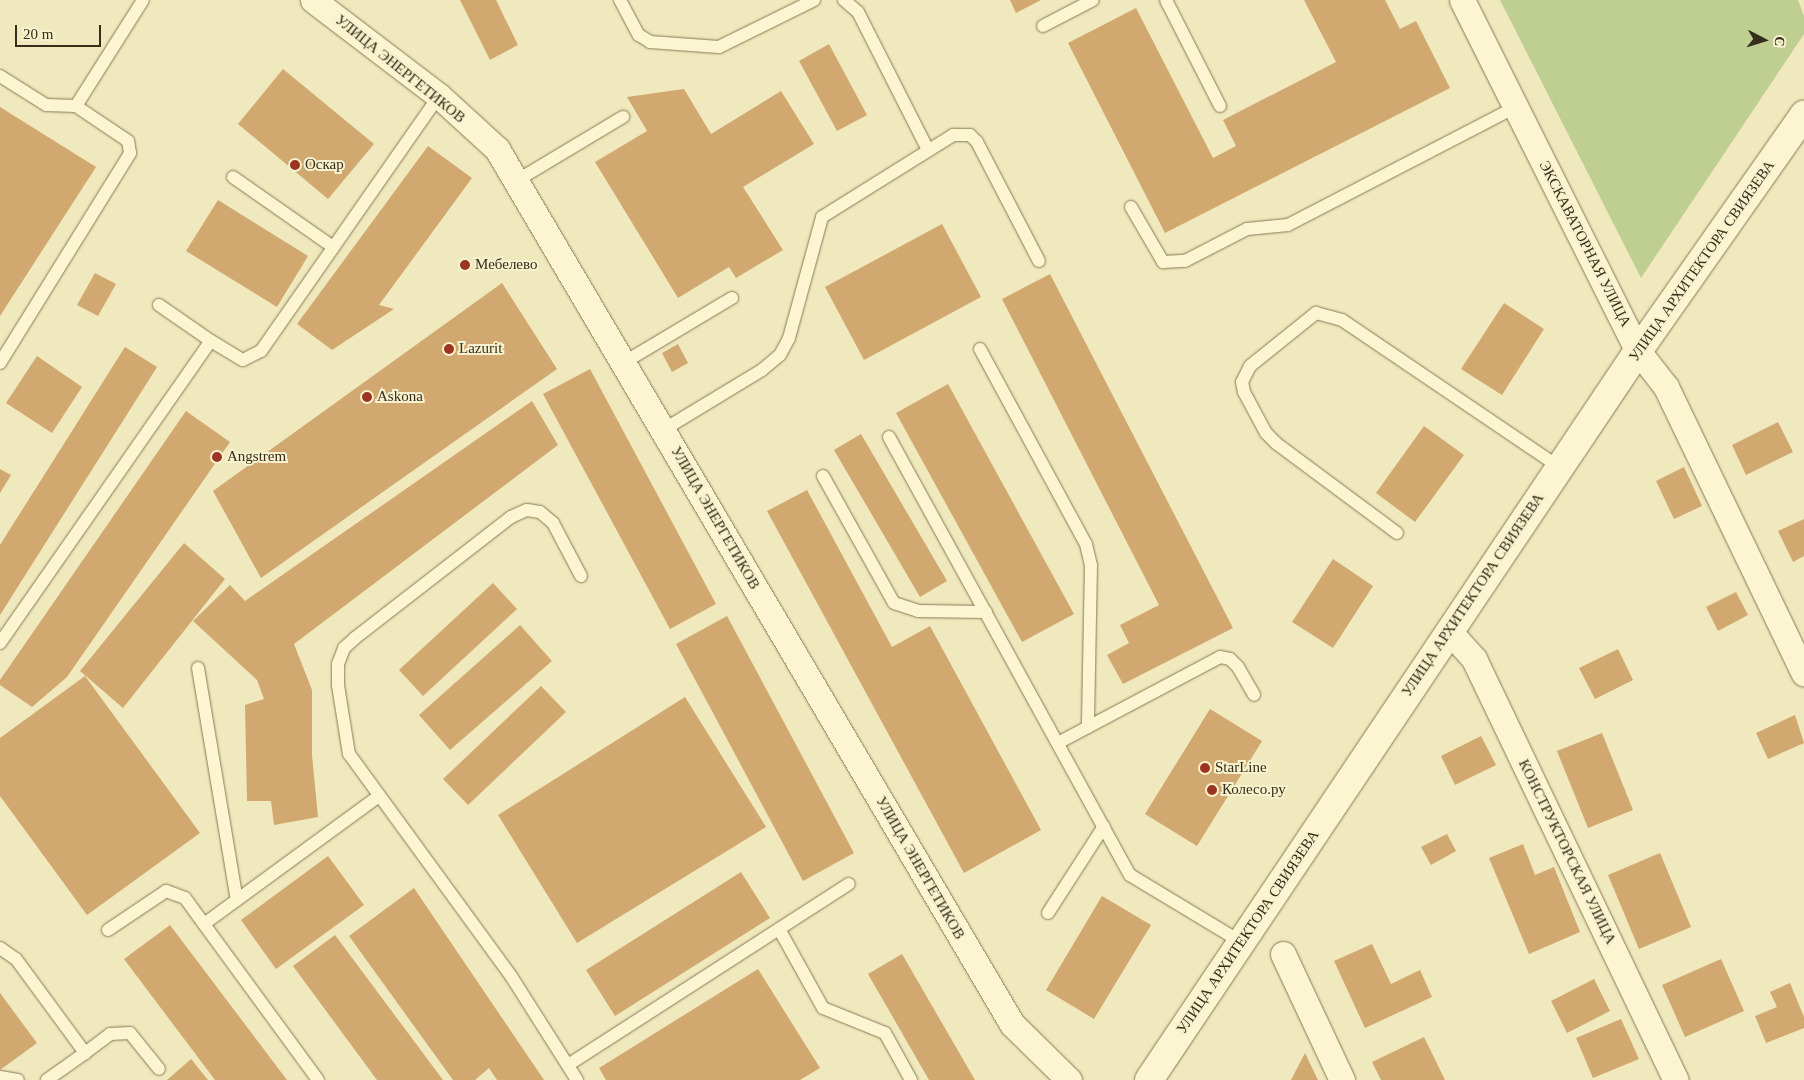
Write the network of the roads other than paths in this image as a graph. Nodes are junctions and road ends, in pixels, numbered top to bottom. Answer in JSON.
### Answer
{"nodes":[{"id":1,"x":143,"y":0,"type":"edge"},
{"id":2,"x":312,"y":0,"type":"edge"},
{"id":3,"x":620,"y":0,"type":"edge"},
{"id":4,"x":814,"y":0,"type":"edge"},
{"id":5,"x":844,"y":0,"type":"edge"},
{"id":6,"x":1094,"y":0,"type":"edge"},
{"id":7,"x":1166,"y":0,"type":"edge"},
{"id":8,"x":1462,"y":0,"type":"edge"},
{"id":9,"x":1043,"y":26,"type":"dead end"},
{"id":10,"x":0,"y":76,"type":"edge"},
{"id":11,"x":439,"y":96,"type":"junction"},
{"id":12,"x":76,"y":106,"type":"junction"},
{"id":13,"x":1220,"y":106,"type":"dead end"},
{"id":14,"x":1516,"y":107,"type":"junction"},
{"id":15,"x":1804,"y":115,"type":"edge"},
{"id":16,"x":624,"y":117,"type":"dead end"},
{"id":17,"x":928,"y":150,"type":"junction"},
{"id":18,"x":233,"y":177,"type":"dead end"},
{"id":19,"x":516,"y":181,"type":"junction"},
{"id":20,"x":1131,"y":207,"type":"dead end"},
{"id":21,"x":333,"y":247,"type":"junction"},
{"id":22,"x":1039,"y":261,"type":"dead end"},
{"id":23,"x":732,"y":298,"type":"dead end"},
{"id":24,"x":159,"y":305,"type":"dead end"},
{"id":25,"x":211,"y":341,"type":"junction"},
{"id":26,"x":980,"y":349,"type":"dead end"},
{"id":27,"x":1638,"y":351,"type":"junction"},
{"id":28,"x":0,"y":363,"type":"edge"},
{"id":29,"x":623,"y":363,"type":"junction"},
{"id":30,"x":663,"y":430,"type":"junction"},
{"id":31,"x":889,"y":437,"type":"dead end"},
{"id":32,"x":1559,"y":467,"type":"junction"},
{"id":33,"x":823,"y":476,"type":"dead end"},
{"id":34,"x":1397,"y":533,"type":"dead end"},
{"id":35,"x":581,"y":576,"type":"dead end"},
{"id":36,"x":986,"y":612,"type":"junction"},
{"id":37,"x":1449,"y":631,"type":"junction"},
{"id":38,"x":0,"y":643,"type":"edge"},
{"id":39,"x":198,"y":668,"type":"dead end"},
{"id":40,"x":1804,"y":674,"type":"edge"},
{"id":41,"x":1254,"y":695,"type":"dead end"},
{"id":42,"x":1088,"y":727,"type":"junction"},
{"id":43,"x":1058,"y":744,"type":"junction"},
{"id":44,"x":379,"y":796,"type":"junction"},
{"id":45,"x":1104,"y":826,"type":"junction"},
{"id":46,"x":849,"y":884,"type":"dead end"},
{"id":47,"x":237,"y":900,"type":"junction"},
{"id":48,"x":1048,"y":913,"type":"dead end"},
{"id":49,"x":204,"y":924,"type":"junction"},
{"id":50,"x":779,"y":929,"type":"junction"},
{"id":51,"x":108,"y":930,"type":"dead end"},
{"id":52,"x":1241,"y":942,"type":"junction"},
{"id":53,"x":0,"y":948,"type":"edge"},
{"id":54,"x":1283,"y":954,"type":"dead end"},
{"id":55,"x":85,"y":1053,"type":"junction"},
{"id":56,"x":568,"y":1065,"type":"junction"},
{"id":57,"x":160,"y":1069,"type":"dead end"},
{"id":58,"x":0,"y":1077,"type":"edge"},
{"id":59,"x":18,"y":1080,"type":"edge"},
{"id":60,"x":48,"y":1080,"type":"edge"},
{"id":61,"x":318,"y":1080,"type":"edge"},
{"id":62,"x":577,"y":1080,"type":"edge"},
{"id":63,"x":911,"y":1080,"type":"edge"},
{"id":64,"x":1069,"y":1080,"type":"edge"},
{"id":65,"x":1149,"y":1080,"type":"edge"},
{"id":66,"x":1342,"y":1080,"type":"edge"},
{"id":67,"x":1676,"y":1080,"type":"edge"}],
"edges":[{"from":1,"to":12,"type":"lane"},
{"from":2,"to":11,"type":"street","name":"УЛИЦА ЭНЕРГЕТИКОВ"},
{"from":3,"to":4,"type":"lane"},
{"from":5,"to":17,"type":"lane"},
{"from":6,"to":9,"type":"lane"},
{"from":7,"to":13,"type":"lane"},
{"from":8,"to":14,"type":"street","name":"ЭКСКАВАТОРНАЯ УЛИЦА"},
{"from":10,"to":12,"type":"lane"},
{"from":11,"to":19,"type":"street","name":"УЛИЦА ЭНЕРГЕТИКОВ"},
{"from":11,"to":21,"type":"lane"},
{"from":12,"to":28,"type":"lane"},
{"from":14,"to":20,"type":"lane"},
{"from":14,"to":27,"type":"street","name":"ЭКСКАВАТОРНАЯ УЛИЦА"},
{"from":15,"to":27,"type":"main road","name":"УЛИЦА АРХИТЕКТОРА СВИЯЗЕВА"},
{"from":16,"to":19,"type":"lane"},
{"from":17,"to":22,"type":"lane"},
{"from":17,"to":30,"type":"lane"},
{"from":18,"to":21,"type":"lane"},
{"from":19,"to":29,"type":"street","name":"УЛИЦА ЭНЕРГЕТИКОВ"},
{"from":21,"to":25,"type":"lane"},
{"from":23,"to":29,"type":"lane"},
{"from":24,"to":25,"type":"lane"},
{"from":25,"to":38,"type":"lane"},
{"from":26,"to":42,"type":"lane"},
{"from":27,"to":32,"type":"main road","name":"УЛИЦА АРХИТЕКТОРА СВИЯЗЕВА"},
{"from":27,"to":40,"type":"street","name":"ЭКСКАВАТОРНАЯ УЛИЦА"},
{"from":29,"to":30,"type":"street","name":"УЛИЦА ЭНЕРГЕТИКОВ"},
{"from":30,"to":64,"type":"street","name":"УЛИЦА ЭНЕРГЕТИКОВ"},
{"from":31,"to":36,"type":"lane"},
{"from":32,"to":34,"type":"lane"},
{"from":32,"to":37,"type":"main road","name":"УЛИЦА АРХИТЕКТОРА СВИЯЗЕВА"},
{"from":33,"to":36,"type":"lane"},
{"from":35,"to":44,"type":"lane"},
{"from":36,"to":43,"type":"lane"},
{"from":37,"to":52,"type":"main road","name":"УЛИЦА АРХИТЕКТОРА СВИЯЗЕВА"},
{"from":37,"to":67,"type":"street","name":"КОНСТРУКТОРСКАЯ УЛИЦА"},
{"from":39,"to":47,"type":"lane"},
{"from":41,"to":42,"type":"lane"},
{"from":42,"to":43,"type":"lane"},
{"from":43,"to":45,"type":"lane"},
{"from":44,"to":47,"type":"lane"},
{"from":44,"to":56,"type":"lane"},
{"from":45,"to":48,"type":"lane"},
{"from":45,"to":52,"type":"lane"},
{"from":46,"to":50,"type":"lane"},
{"from":47,"to":49,"type":"lane"},
{"from":49,"to":51,"type":"lane"},
{"from":49,"to":61,"type":"lane"},
{"from":50,"to":56,"type":"lane"},
{"from":50,"to":63,"type":"lane"},
{"from":52,"to":65,"type":"main road","name":"УЛИЦА АРХИТЕКТОРА СВИЯЗЕВА"},
{"from":53,"to":55,"type":"lane"},
{"from":54,"to":66,"type":"street"},
{"from":55,"to":57,"type":"lane"},
{"from":55,"to":60,"type":"lane"},
{"from":56,"to":62,"type":"lane"},
{"from":58,"to":59,"type":"lane"}]}
